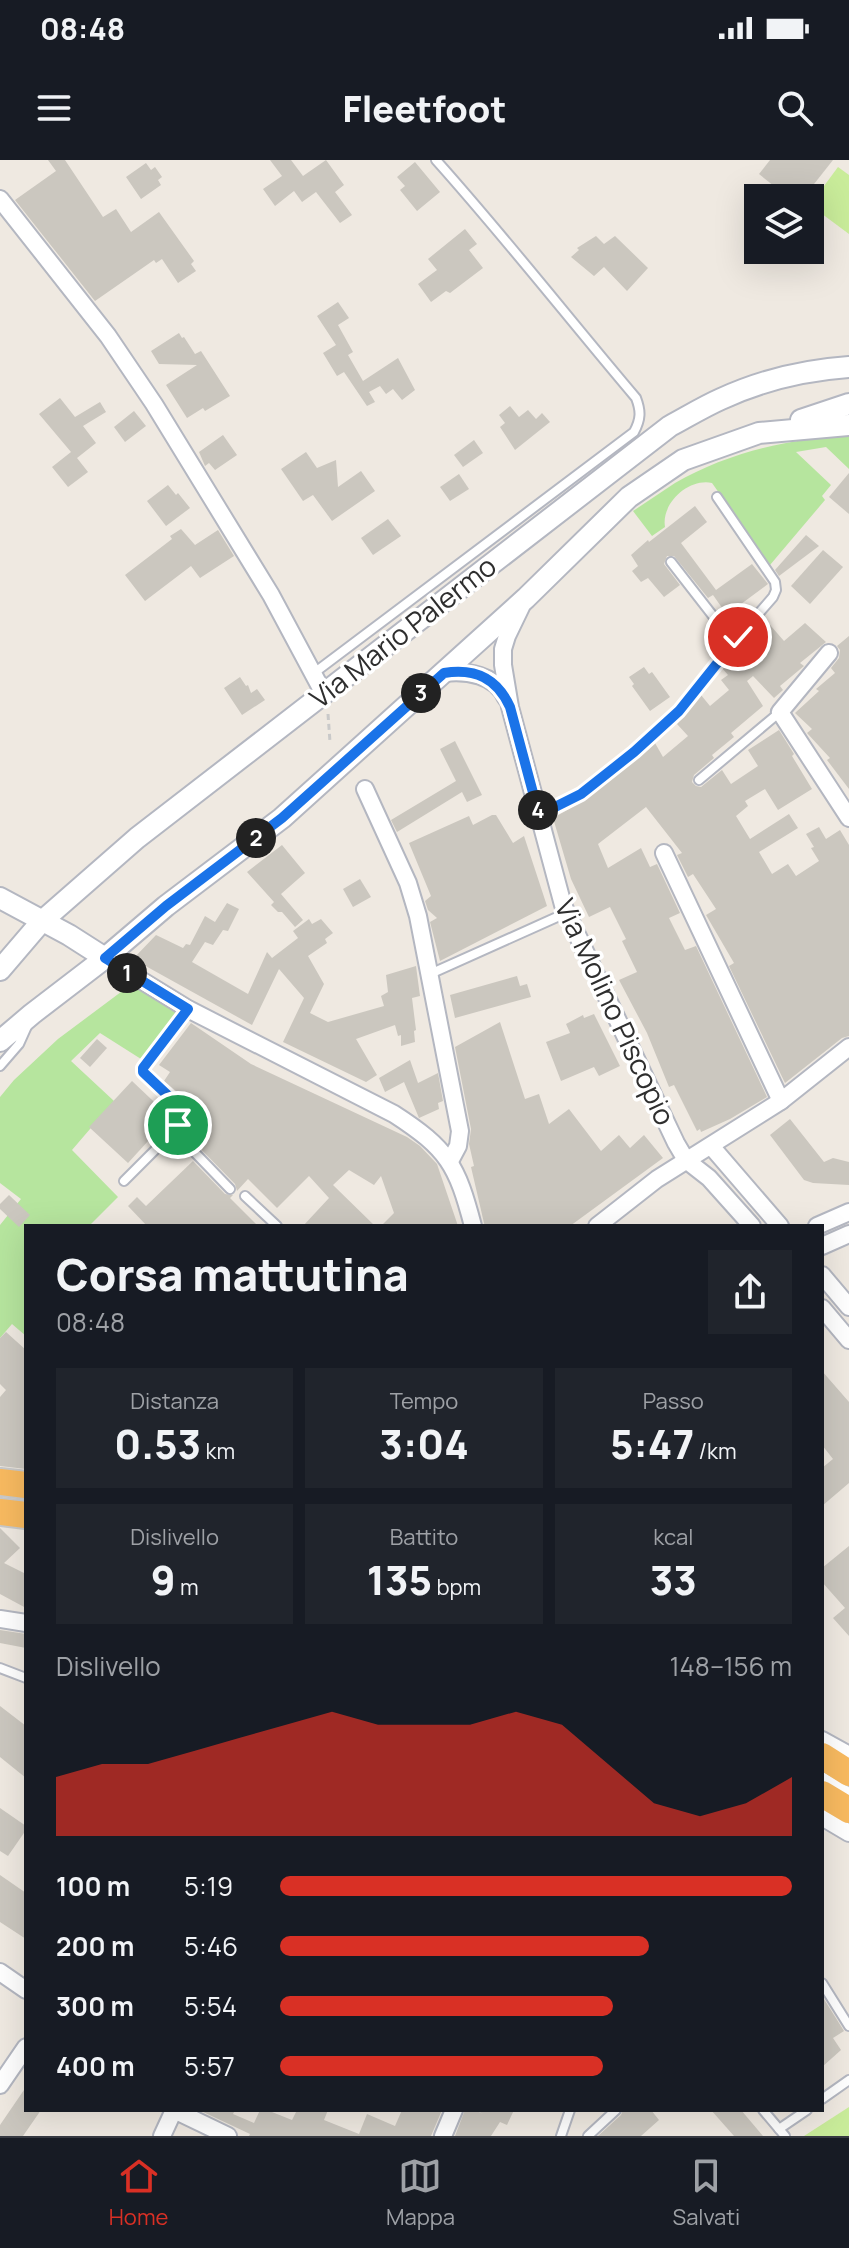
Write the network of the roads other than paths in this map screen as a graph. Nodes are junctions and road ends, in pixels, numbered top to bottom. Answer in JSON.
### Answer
{"nodes":[{"id":1,"x":436,"y":160,"type":"edge"},
{"id":2,"x":0,"y":199,"type":"edge"},
{"id":3,"x":849,"y":367,"type":"edge"},
{"id":4,"x":849,"y":404,"type":"edge"},
{"id":5,"x":849,"y":425,"type":"edge"},
{"id":6,"x":759,"y":433,"type":"junction"},
{"id":7,"x":717,"y":497,"type":"dead end"},
{"id":8,"x":671,"y":562,"type":"dead end"},
{"id":9,"x":526,"y":598,"type":"junction"},
{"id":10,"x":728,"y":644,"type":"junction"},
{"id":11,"x":829,"y":653,"type":"dead end"},
{"id":12,"x":444,"y":673,"type":"junction"},
{"id":13,"x":313,"y":674,"type":"junction"},
{"id":14,"x":325,"y":702,"type":"junction"},
{"id":15,"x":510,"y":707,"type":"junction"},
{"id":16,"x":780,"y":712,"type":"junction"},
{"id":17,"x":699,"y":780,"type":"dead end"},
{"id":18,"x":365,"y":789,"type":"dead end"},
{"id":19,"x":539,"y":815,"type":"junction"},
{"id":20,"x":849,"y":818,"type":"edge"},
{"id":21,"x":664,"y":853,"type":"dead end"},
{"id":22,"x":0,"y":898,"type":"edge"},
{"id":23,"x":566,"y":913,"type":"junction"},
{"id":24,"x":41,"y":922,"type":"junction"},
{"id":25,"x":105,"y":958,"type":"junction"},
{"id":26,"x":0,"y":970,"type":"edge"},
{"id":27,"x":430,"y":975,"type":"junction"},
{"id":28,"x":188,"y":1009,"type":"junction"},
{"id":29,"x":32,"y":1014,"type":"junction"},
{"id":30,"x":0,"y":1041,"type":"edge"},
{"id":31,"x":849,"y":1047,"type":"edge"},
{"id":32,"x":0,"y":1066,"type":"edge"},
{"id":33,"x":781,"y":1101,"type":"junction"},
{"id":34,"x":174,"y":1131,"type":"junction"},
{"id":35,"x":711,"y":1146,"type":"junction"},
{"id":36,"x":686,"y":1160,"type":"junction"},
{"id":37,"x":450,"y":1161,"type":"junction"},
{"id":38,"x":124,"y":1181,"type":"dead end"},
{"id":39,"x":230,"y":1189,"type":"dead end"},
{"id":40,"x":245,"y":1196,"type":"dead end"},
{"id":41,"x":849,"y":1212,"type":"edge"},
{"id":42,"x":275,"y":1224,"type":"edge"},
{"id":43,"x":472,"y":1224,"type":"edge"},
{"id":44,"x":600,"y":1224,"type":"edge"},
{"id":45,"x":750,"y":1224,"type":"edge"},
{"id":46,"x":778,"y":1224,"type":"edge"},
{"id":47,"x":822,"y":1224,"type":"edge"},
{"id":48,"x":849,"y":1234,"type":"edge"},
{"id":49,"x":824,"y":1245,"type":"edge"},
{"id":50,"x":824,"y":1277,"type":"edge"},
{"id":51,"x":849,"y":1307,"type":"edge"},
{"id":52,"x":824,"y":1310,"type":"edge"},
{"id":53,"x":849,"y":1340,"type":"edge"},
{"id":54,"x":0,"y":1482,"type":"edge"},
{"id":55,"x":24,"y":1485,"type":"edge"},
{"id":56,"x":0,"y":1512,"type":"edge"},
{"id":57,"x":24,"y":1515,"type":"edge"},
{"id":58,"x":0,"y":1619,"type":"edge"},
{"id":59,"x":24,"y":1623,"type":"edge"},
{"id":60,"x":0,"y":1668,"type":"edge"},
{"id":61,"x":24,"y":1680,"type":"edge"},
{"id":62,"x":824,"y":1741,"type":"edge"},
{"id":63,"x":849,"y":1755,"type":"edge"},
{"id":64,"x":824,"y":1757,"type":"edge"},
{"id":65,"x":849,"y":1773,"type":"edge"},
{"id":66,"x":824,"y":1777,"type":"edge"},
{"id":67,"x":849,"y":1792,"type":"edge"},
{"id":68,"x":824,"y":1795,"type":"edge"},
{"id":69,"x":849,"y":1810,"type":"edge"},
{"id":70,"x":824,"y":1818,"type":"edge"},
{"id":71,"x":849,"y":1833,"type":"edge"},
{"id":72,"x":0,"y":1972,"type":"edge"},
{"id":73,"x":824,"y":1986,"type":"edge"},
{"id":74,"x":24,"y":1989,"type":"edge"},
{"id":75,"x":849,"y":2026,"type":"edge"},
{"id":76,"x":24,"y":2050,"type":"edge"},
{"id":77,"x":849,"y":2080,"type":"edge"},
{"id":78,"x":0,"y":2085,"type":"edge"},
{"id":79,"x":824,"y":2098,"type":"edge"},
{"id":80,"x":173,"y":2112,"type":"edge"},
{"id":81,"x":178,"y":2112,"type":"edge"},
{"id":82,"x":453,"y":2112,"type":"edge"},
{"id":83,"x":569,"y":2112,"type":"edge"},
{"id":84,"x":614,"y":2112,"type":"edge"},
{"id":85,"x":765,"y":2112,"type":"edge"},
{"id":86,"x":805,"y":2112,"type":"edge"},
{"id":87,"x":782,"y":2133,"type":"edge"},
{"id":88,"x":162,"y":2136,"type":"edge"},
{"id":89,"x":228,"y":2136,"type":"edge"},
{"id":90,"x":443,"y":2136,"type":"edge"},
{"id":91,"x":561,"y":2136,"type":"edge"},
{"id":92,"x":588,"y":2136,"type":"edge"}],
"edges":[{"from":1,"to":13,"type":"lane"},
{"from":2,"to":13,"type":"street"},
{"from":3,"to":14,"type":"street","name":"Via Mario Palermo"},
{"from":4,"to":6,"type":"street"},
{"from":5,"to":6,"type":"street","name":"Via Mario Palermo"},
{"from":6,"to":9,"type":"street","name":"Via Mario Palermo"},
{"from":7,"to":10,"type":"lane"},
{"from":8,"to":10,"type":"lane"},
{"from":9,"to":12,"type":"street","name":"Via Mario Palermo"},
{"from":9,"to":15,"type":"street","name":"Via Molino Piscopio"},
{"from":10,"to":19,"type":"lane"},
{"from":11,"to":16,"type":"street"},
{"from":12,"to":15,"type":"street","name":"Via Molino Piscopio"},
{"from":12,"to":25,"type":"street","name":"Via Mario Palermo"},
{"from":13,"to":14,"type":"street"},
{"from":14,"to":24,"type":"street","name":"Via Mario Palermo"},
{"from":15,"to":19,"type":"street","name":"Via Molino Piscopio"},
{"from":16,"to":17,"type":"lane"},
{"from":16,"to":20,"type":"street"},
{"from":18,"to":27,"type":"street"},
{"from":19,"to":23,"type":"street","name":"Via Molino Piscopio"},
{"from":21,"to":33,"type":"street"},
{"from":22,"to":24,"type":"street"},
{"from":23,"to":27,"type":"lane"},
{"from":23,"to":36,"type":"street","name":"Via Molino Piscopio"},
{"from":24,"to":25,"type":"street"},
{"from":24,"to":26,"type":"street","name":"Via Mario Palermo"},
{"from":25,"to":28,"type":"street"},
{"from":25,"to":29,"type":"street","name":"Via Mario Palermo"},
{"from":27,"to":37,"type":"street"},
{"from":28,"to":34,"type":"lane"},
{"from":28,"to":37,"type":"street"},
{"from":29,"to":30,"type":"street","name":"Via Mario Palermo"},
{"from":29,"to":32,"type":"lane"},
{"from":31,"to":33,"type":"street"},
{"from":33,"to":35,"type":"street"},
{"from":34,"to":38,"type":"lane"},
{"from":34,"to":39,"type":"lane"},
{"from":35,"to":36,"type":"street"},
{"from":35,"to":46,"type":"street"},
{"from":36,"to":44,"type":"street"},
{"from":36,"to":45,"type":"street"},
{"from":37,"to":43,"type":"street"},
{"from":40,"to":42,"type":"lane"},
{"from":41,"to":47,"type":"street"},
{"from":48,"to":49,"type":"street"},
{"from":50,"to":51,"type":"street"},
{"from":52,"to":53,"type":"street"},
{"from":54,"to":55,"type":"highway"},
{"from":56,"to":57,"type":"highway"},
{"from":58,"to":59,"type":"street"},
{"from":60,"to":61,"type":"lane"},
{"from":62,"to":63,"type":"street"},
{"from":64,"to":65,"type":"highway"},
{"from":66,"to":67,"type":"lane"},
{"from":68,"to":69,"type":"highway"},
{"from":70,"to":71,"type":"street"},
{"from":72,"to":74,"type":"street"},
{"from":73,"to":75,"type":"lane"},
{"from":76,"to":78,"type":"street"},
{"from":77,"to":79,"type":"lane"},
{"from":80,"to":88,"type":"street"},
{"from":81,"to":89,"type":"street"},
{"from":82,"to":90,"type":"street"},
{"from":83,"to":91,"type":"lane"},
{"from":84,"to":92,"type":"lane"},
{"from":85,"to":87,"type":"lane"},
{"from":86,"to":87,"type":"lane"}]}
